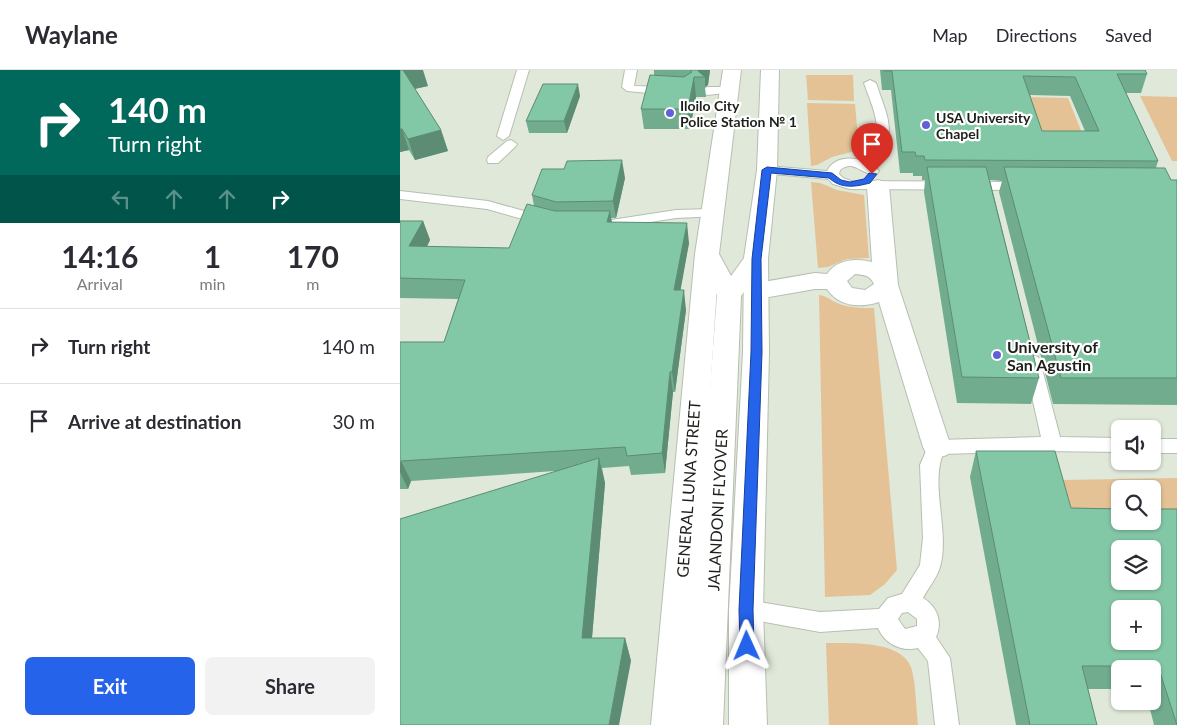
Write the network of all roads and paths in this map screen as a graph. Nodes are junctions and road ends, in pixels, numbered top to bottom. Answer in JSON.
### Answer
{"nodes":[{"id":1,"x":523,"y":70,"type":"edge"},
{"id":2,"x":631,"y":70,"type":"edge"},
{"id":3,"x":732,"y":70,"type":"edge"},
{"id":4,"x":770,"y":70,"type":"edge"},
{"id":5,"x":870,"y":83,"type":"dead end"},
{"id":6,"x":730,"y":90,"type":"junction"},
{"id":7,"x":686,"y":91,"type":"edge"},
{"id":8,"x":707,"y":91,"type":"dead end"},
{"id":9,"x":493,"y":160,"type":"dead end"},
{"id":10,"x":864,"y":165,"type":"junction"},
{"id":11,"x":767,"y":170,"type":"junction"},
{"id":12,"x":832,"y":175,"type":"junction"},
{"id":13,"x":870,"y":185,"type":"junction"},
{"id":14,"x":989,"y":186,"type":"junction"},
{"id":15,"x":1042,"y":186,"type":"edge"},
{"id":16,"x":400,"y":195,"type":"edge"},
{"id":17,"x":993,"y":202,"type":"edge"},
{"id":18,"x":713,"y":213,"type":"junction"},
{"id":19,"x":559,"y":225,"type":"edge"},
{"id":20,"x":592,"y":225,"type":"edge"},
{"id":21,"x":707,"y":254,"type":"junction"},
{"id":22,"x":885,"y":282,"type":"junction"},
{"id":23,"x":743,"y":293,"type":"junction"},
{"id":24,"x":1028,"y":345,"type":"edge"},
{"id":25,"x":1052,"y":444,"type":"junction"},
{"id":26,"x":1111,"y":445,"type":"edge"},
{"id":27,"x":1161,"y":446,"type":"edge"},
{"id":28,"x":1177,"y":446,"type":"edge"},
{"id":29,"x":937,"y":447,"type":"junction"},
{"id":30,"x":909,"y":602,"type":"junction"},
{"id":31,"x":746,"y":610,"type":"junction"},
{"id":32,"x":886,"y":618,"type":"junction"},
{"id":33,"x":922,"y":636,"type":"junction"},
{"id":34,"x":670,"y":725,"type":"edge"},
{"id":35,"x":704,"y":725,"type":"edge"},
{"id":36,"x":748,"y":725,"type":"edge"},
{"id":37,"x":947,"y":725,"type":"edge"}],
"edges":[{"from":1,"to":9,"type":"lane"},
{"from":2,"to":7,"type":"lane"},
{"from":3,"to":6,"type":"main road","name":"GENERAL LUNA STREET"},
{"from":4,"to":11,"type":"main road"},
{"from":5,"to":10,"type":"lane"},
{"from":6,"to":8,"type":"lane"},
{"from":6,"to":18,"type":"main road","name":"GENERAL LUNA STREET"},
{"from":10,"to":12,"type":"lane"},
{"from":10,"to":13,"type":"lane"},
{"from":11,"to":12,"type":"lane"},
{"from":11,"to":23,"type":"main road"},
{"from":12,"to":13,"type":"lane"},
{"from":13,"to":14,"type":"lane"},
{"from":13,"to":22,"type":"main road"},
{"from":14,"to":15,"type":"lane"},
{"from":14,"to":17,"type":"lane"},
{"from":16,"to":19,"type":"lane"},
{"from":18,"to":20,"type":"lane"},
{"from":18,"to":21,"type":"main road","name":"GENERAL LUNA STREET"},
{"from":21,"to":23,"type":"main road"},
{"from":21,"to":34,"type":"main road","name":"GENERAL LUNA STREET"},
{"from":22,"to":23,"type":"main road"},
{"from":22,"to":29,"type":"main road"},
{"from":23,"to":31,"type":"main road"},
{"from":23,"to":35,"type":"main road","name":"JALANDONI FLYOVER"},
{"from":24,"to":25,"type":"lane"},
{"from":25,"to":26,"type":"lane"},
{"from":25,"to":29,"type":"lane"},
{"from":27,"to":28,"type":"lane"},
{"from":29,"to":30,"type":"lane"},
{"from":30,"to":32,"type":"lane"},
{"from":30,"to":33,"type":"lane"},
{"from":31,"to":32,"type":"lane"},
{"from":31,"to":36,"type":"main road"},
{"from":32,"to":33,"type":"lane"},
{"from":33,"to":37,"type":"lane"}]}
